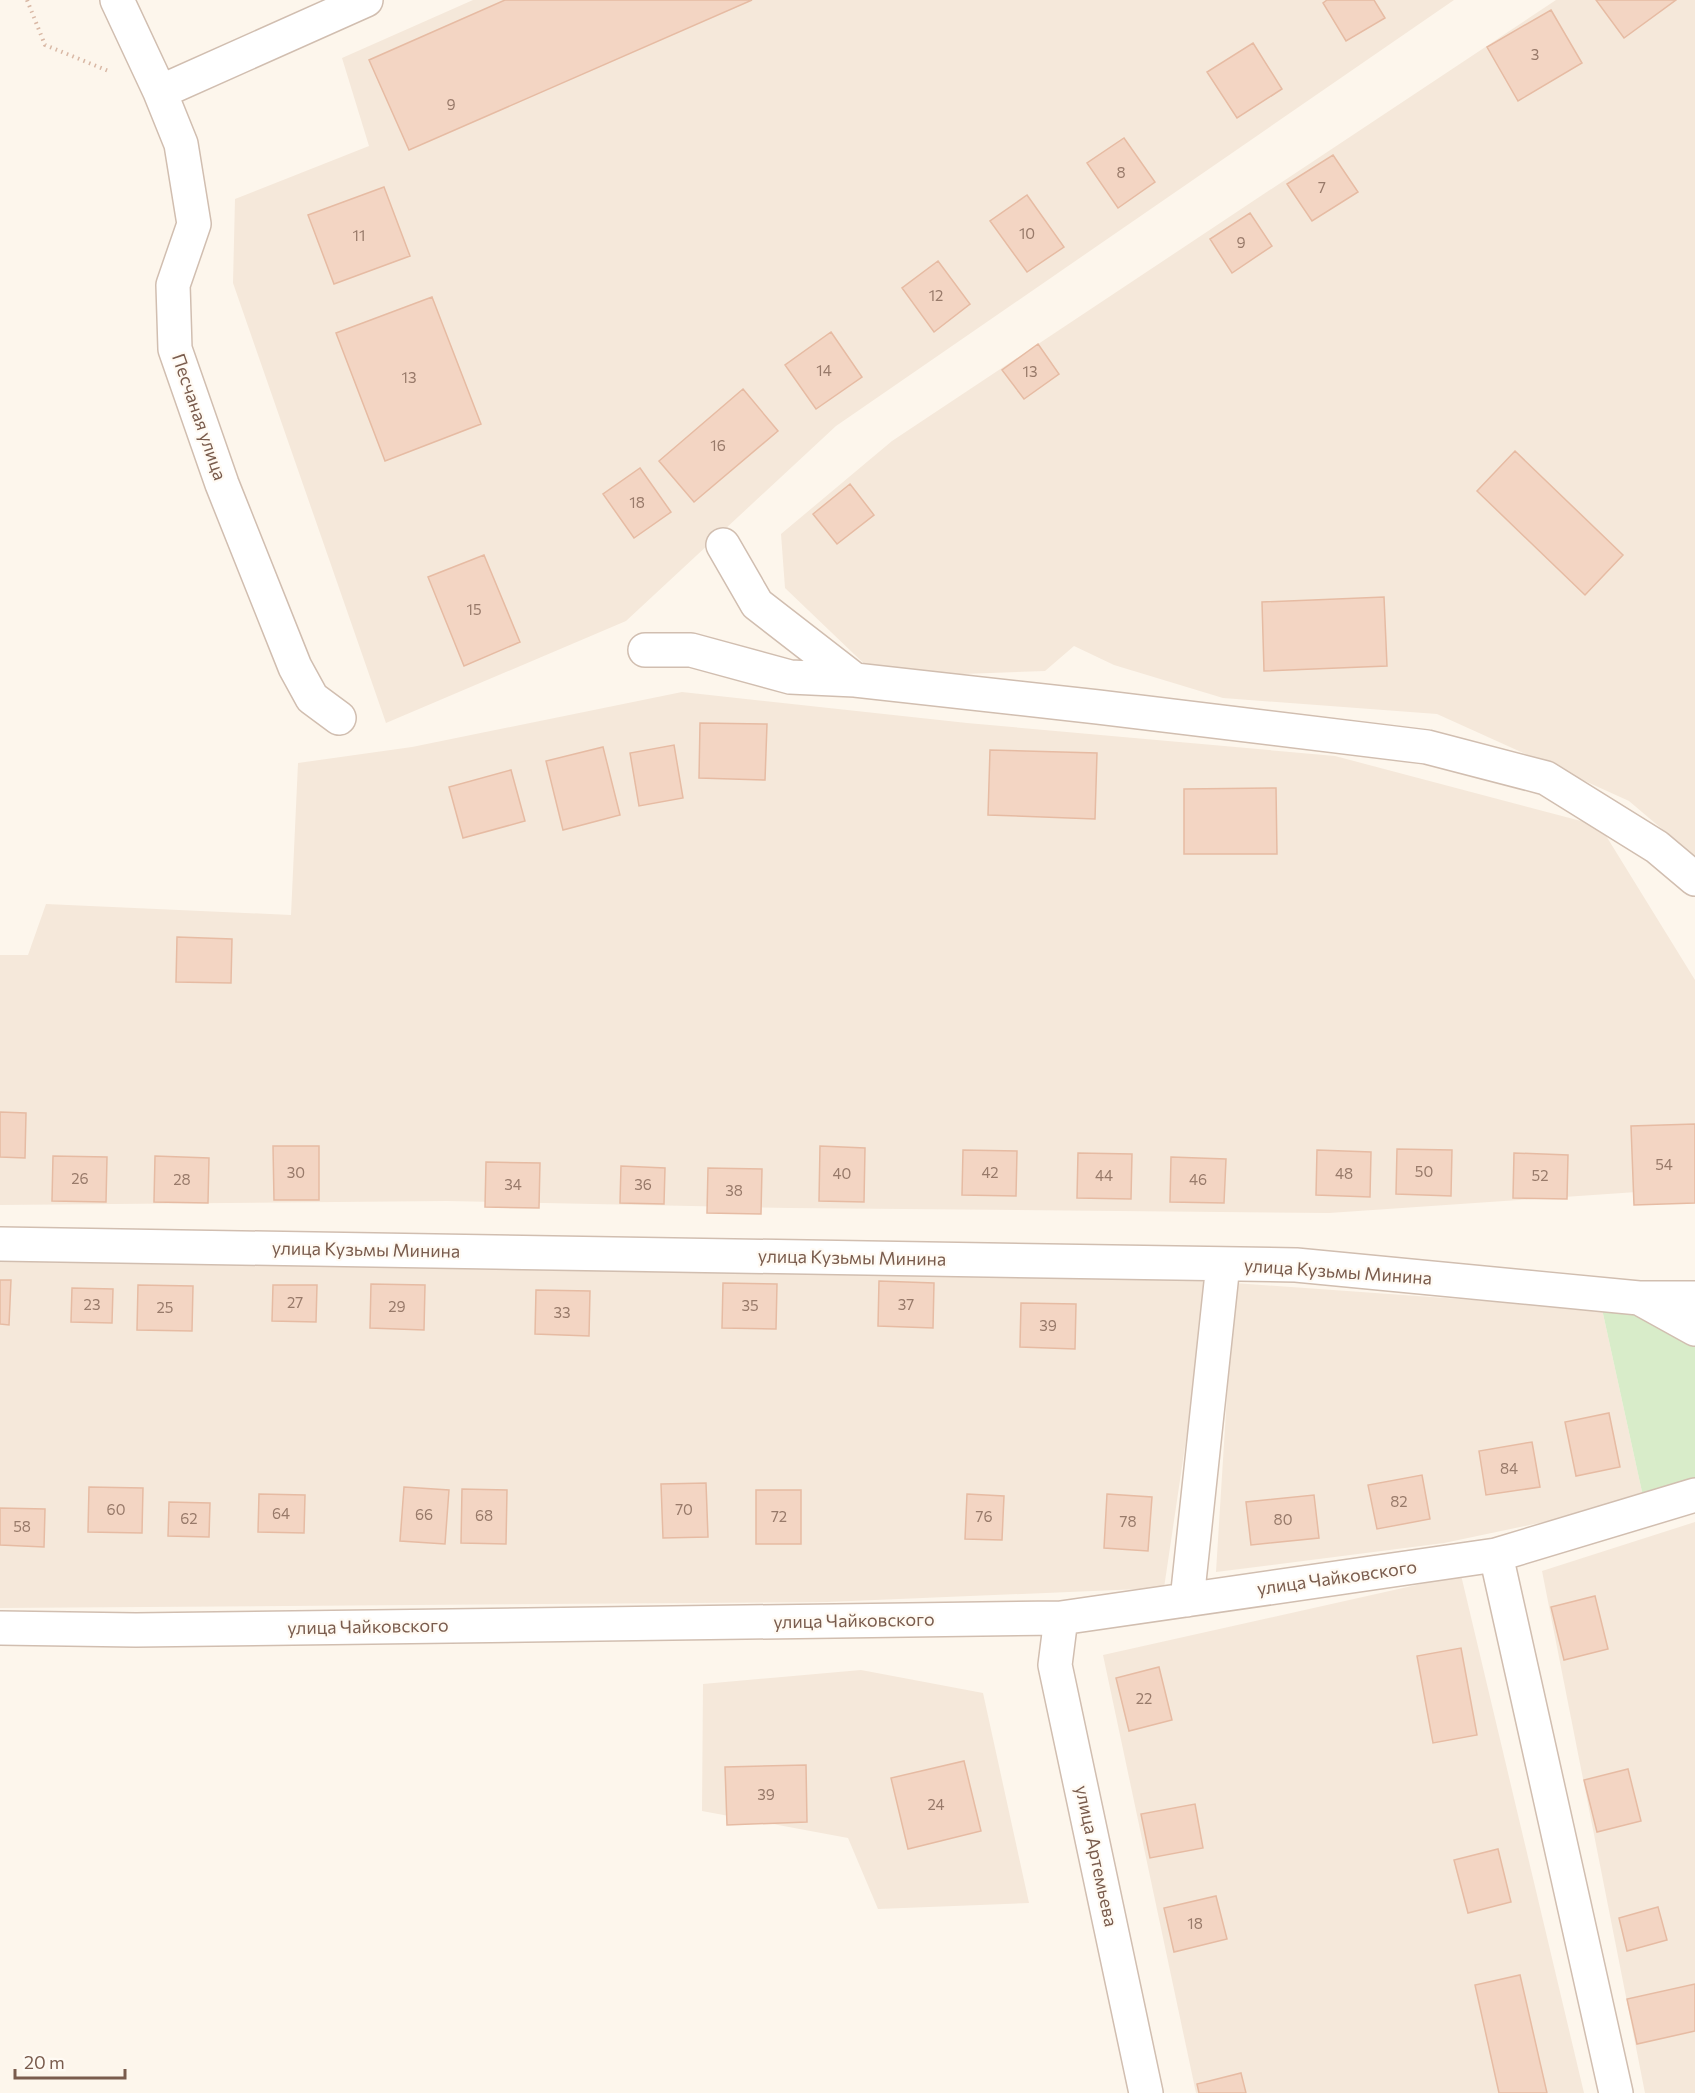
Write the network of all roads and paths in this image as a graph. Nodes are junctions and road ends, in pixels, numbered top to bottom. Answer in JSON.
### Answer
{"nodes":[{"id":1,"x":27,"y":0,"type":"edge"},
{"id":2,"x":117,"y":0,"type":"edge"},
{"id":3,"x":366,"y":0,"type":"edge"},
{"id":4,"x":160,"y":92,"type":"junction"},
{"id":5,"x":723,"y":544,"type":"dead end"},
{"id":6,"x":645,"y":650,"type":"dead end"},
{"id":7,"x":855,"y":680,"type":"junction"},
{"id":8,"x":339,"y":718,"type":"dead end"},
{"id":9,"x":1695,"y":879,"type":"edge"},
{"id":10,"x":0,"y":1244,"type":"edge"},
{"id":11,"x":1223,"y":1264,"type":"junction"},
{"id":12,"x":1639,"y":1298,"type":"junction"},
{"id":13,"x":1695,"y":1298,"type":"edge"},
{"id":14,"x":1695,"y":1329,"type":"edge"},
{"id":15,"x":1695,"y":1495,"type":"edge"},
{"id":16,"x":1496,"y":1555,"type":"junction"},
{"id":17,"x":1187,"y":1600,"type":"junction"},
{"id":18,"x":1061,"y":1618,"type":"junction"},
{"id":19,"x":0,"y":1629,"type":"edge"},
{"id":20,"x":1146,"y":2093,"type":"edge"},
{"id":21,"x":1616,"y":2093,"type":"edge"}],
"edges":[{"from":1,"to":4,"type":"path"},
{"from":2,"to":4,"type":"street","name":"Песчаная улица"},
{"from":3,"to":4,"type":"street"},
{"from":4,"to":8,"type":"street","name":"Песчаная улица"},
{"from":5,"to":7,"type":"street"},
{"from":6,"to":7,"type":"street"},
{"from":7,"to":9,"type":"street"},
{"from":10,"to":11,"type":"street","name":"улица Кузьмы Минина"},
{"from":11,"to":12,"type":"street","name":"улица Кузьмы Минина"},
{"from":11,"to":17,"type":"street"},
{"from":12,"to":13,"type":"street"},
{"from":12,"to":14,"type":"street","name":"улица Кузьмы Минина"},
{"from":15,"to":16,"type":"street","name":"улица Чайковского"},
{"from":16,"to":17,"type":"street","name":"улица Чайковского"},
{"from":16,"to":21,"type":"street"},
{"from":17,"to":18,"type":"street","name":"улица Чайковского"},
{"from":18,"to":19,"type":"street","name":"улица Чайковского"},
{"from":18,"to":20,"type":"street","name":"улица Артемьева"}]}
